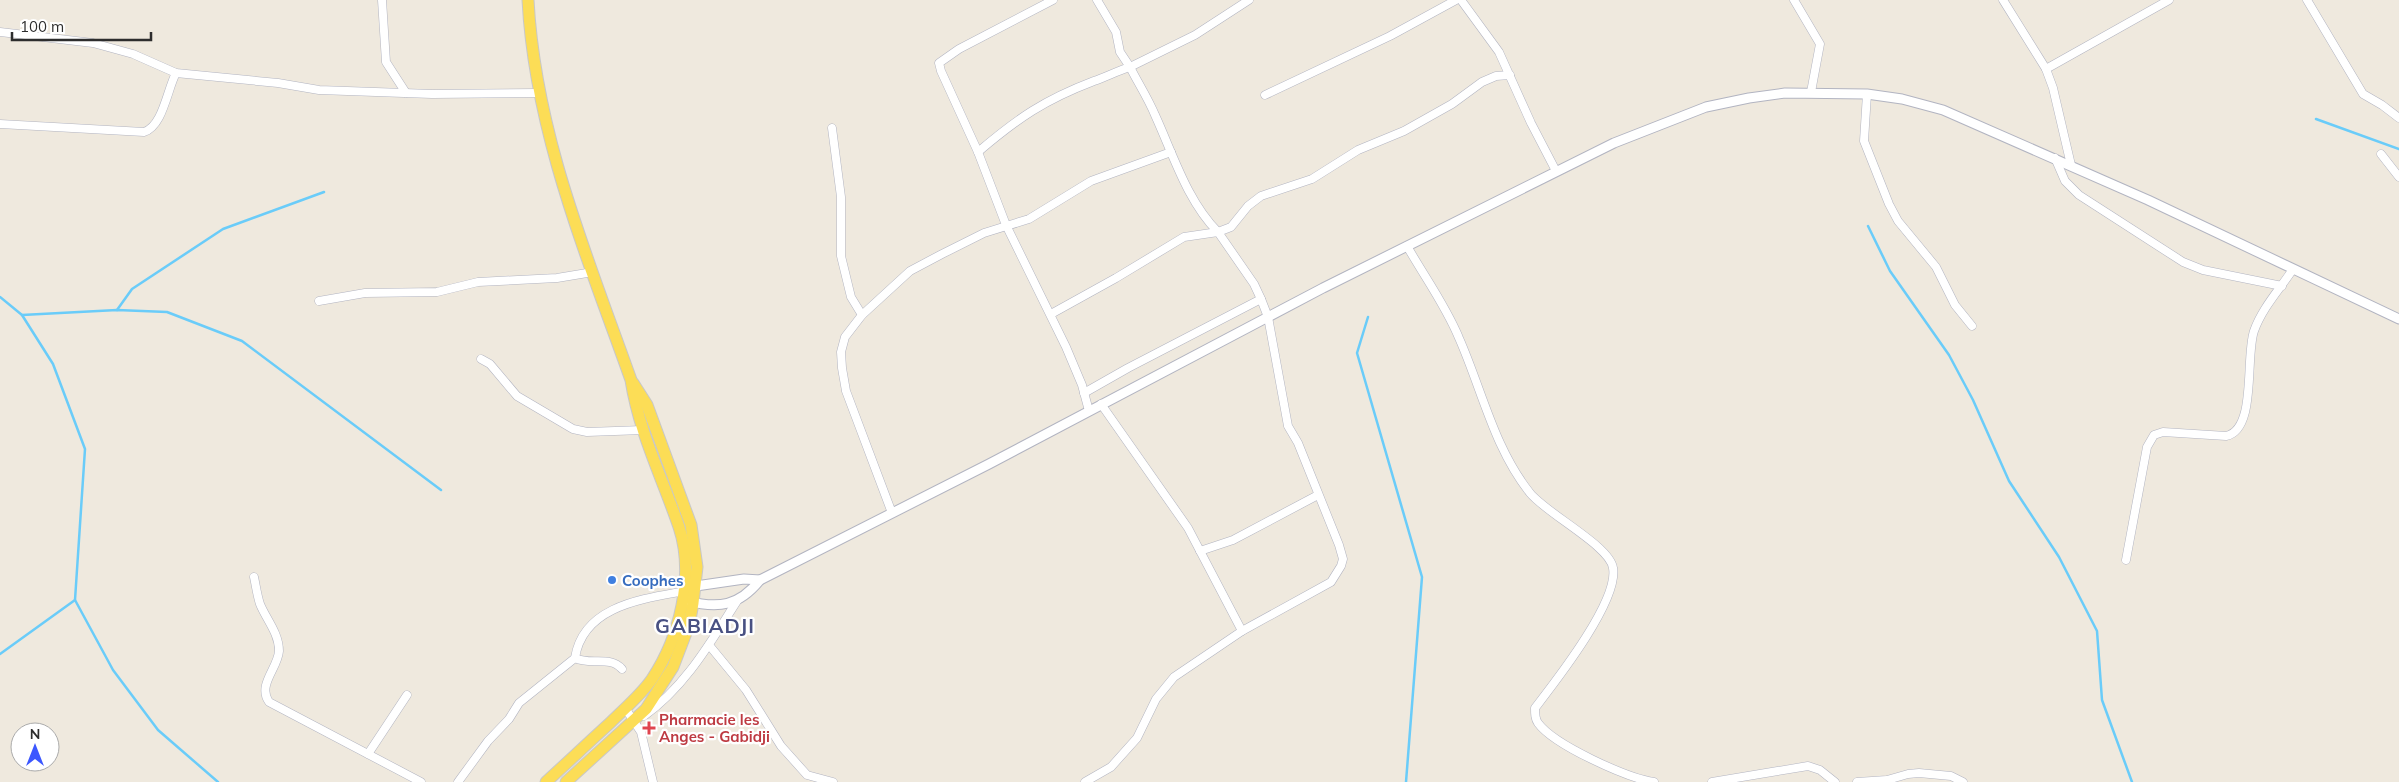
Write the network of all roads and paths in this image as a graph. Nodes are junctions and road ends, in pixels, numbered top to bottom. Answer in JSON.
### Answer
{"nodes":[{"id":1,"x":373,"y":0,"type":"edge"},
{"id":2,"x":528,"y":0,"type":"edge"},
{"id":3,"x":1053,"y":0,"type":"edge"},
{"id":4,"x":1097,"y":0,"type":"edge"},
{"id":5,"x":1249,"y":0,"type":"edge"},
{"id":6,"x":1456,"y":0,"type":"edge"},
{"id":7,"x":1460,"y":0,"type":"edge"},
{"id":8,"x":1794,"y":0,"type":"edge"},
{"id":9,"x":2003,"y":0,"type":"edge"},
{"id":10,"x":2169,"y":0,"type":"edge"},
{"id":11,"x":2307,"y":0,"type":"edge"},
{"id":12,"x":382,"y":1,"type":"edge"},
{"id":13,"x":0,"y":32,"type":"edge"},
{"id":14,"x":1130,"y":68,"type":"junction"},
{"id":15,"x":2046,"y":69,"type":"junction"},
{"id":16,"x":176,"y":73,"type":"junction"},
{"id":17,"x":1510,"y":75,"type":"junction"},
{"id":18,"x":1811,"y":92,"type":"junction"},
{"id":19,"x":406,"y":93,"type":"junction"},
{"id":20,"x":538,"y":93,"type":"junction"},
{"id":21,"x":1867,"y":94,"type":"junction"},
{"id":22,"x":1264,"y":95,"type":"dead end"},
{"id":23,"x":2399,"y":118,"type":"edge"},
{"id":24,"x":0,"y":124,"type":"edge"},
{"id":25,"x":832,"y":128,"type":"dead end"},
{"id":26,"x":978,"y":152,"type":"junction"},
{"id":27,"x":1171,"y":152,"type":"junction"},
{"id":28,"x":2381,"y":154,"type":"dead end"},
{"id":29,"x":2055,"y":158,"type":"junction"},
{"id":30,"x":2071,"y":165,"type":"junction"},
{"id":31,"x":1556,"y":171,"type":"junction"},
{"id":32,"x":2399,"y":177,"type":"edge"},
{"id":33,"x":1006,"y":225,"type":"junction"},
{"id":34,"x":1218,"y":232,"type":"junction"},
{"id":35,"x":1407,"y":246,"type":"junction"},
{"id":36,"x":2293,"y":269,"type":"junction"},
{"id":37,"x":593,"y":272,"type":"junction"},
{"id":38,"x":2282,"y":286,"type":"junction"},
{"id":39,"x":1261,"y":299,"type":"junction"},
{"id":40,"x":319,"y":302,"type":"dead end"},
{"id":41,"x":1051,"y":314,"type":"junction"},
{"id":42,"x":862,"y":315,"type":"junction"},
{"id":43,"x":1268,"y":318,"type":"junction"},
{"id":44,"x":2399,"y":319,"type":"edge"},
{"id":45,"x":1972,"y":326,"type":"dead end"},
{"id":46,"x":481,"y":359,"type":"dead end"},
{"id":47,"x":631,"y":380,"type":"junction"},
{"id":48,"x":1084,"y":393,"type":"junction"},
{"id":49,"x":1101,"y":404,"type":"junction"},
{"id":50,"x":1089,"y":411,"type":"junction"},
{"id":51,"x":643,"y":430,"type":"junction"},
{"id":52,"x":1318,"y":495,"type":"junction"},
{"id":53,"x":892,"y":513,"type":"junction"},
{"id":54,"x":1200,"y":551,"type":"junction"},
{"id":55,"x":2126,"y":560,"type":"dead end"},
{"id":56,"x":254,"y":577,"type":"dead end"},
{"id":57,"x":760,"y":580,"type":"junction"},
{"id":58,"x":689,"y":592,"type":"junction"},
{"id":59,"x":737,"y":601,"type":"junction"},
{"id":60,"x":1242,"y":631,"type":"junction"},
{"id":61,"x":709,"y":645,"type":"junction"},
{"id":62,"x":575,"y":658,"type":"junction"},
{"id":63,"x":622,"y":669,"type":"dead end"},
{"id":64,"x":408,"y":695,"type":"dead end"},
{"id":65,"x":625,"y":708,"type":"junction"},
{"id":66,"x":636,"y":721,"type":"junction"},
{"id":67,"x":368,"y":754,"type":"junction"},
{"id":68,"x":804,"y":778,"type":"edge"},
{"id":69,"x":421,"y":782,"type":"edge"},
{"id":70,"x":458,"y":782,"type":"edge"},
{"id":71,"x":546,"y":782,"type":"edge"},
{"id":72,"x":566,"y":782,"type":"edge"},
{"id":73,"x":653,"y":782,"type":"edge"},
{"id":74,"x":833,"y":782,"type":"edge"},
{"id":75,"x":1085,"y":782,"type":"edge"},
{"id":76,"x":1654,"y":782,"type":"edge"},
{"id":77,"x":1712,"y":782,"type":"edge"},
{"id":78,"x":1835,"y":782,"type":"edge"},
{"id":79,"x":1857,"y":782,"type":"edge"},
{"id":80,"x":1962,"y":782,"type":"edge"}],
"edges":[{"from":1,"to":12,"type":"street"},
{"from":2,"to":20,"type":"main road"},
{"from":3,"to":26,"type":"street"},
{"from":4,"to":14,"type":"street"},
{"from":5,"to":14,"type":"street"},
{"from":6,"to":22,"type":"street"},
{"from":7,"to":17,"type":"street"},
{"from":8,"to":18,"type":"street"},
{"from":9,"to":15,"type":"street"},
{"from":10,"to":15,"type":"street"},
{"from":11,"to":23,"type":"street"},
{"from":12,"to":19,"type":"street"},
{"from":13,"to":16,"type":"street"},
{"from":14,"to":26,"type":"street"},
{"from":14,"to":27,"type":"street"},
{"from":15,"to":30,"type":"street"},
{"from":16,"to":19,"type":"street"},
{"from":16,"to":24,"type":"street"},
{"from":17,"to":31,"type":"street"},
{"from":17,"to":34,"type":"street"},
{"from":18,"to":21,"type":"street"},
{"from":18,"to":31,"type":"street"},
{"from":19,"to":20,"type":"street"},
{"from":20,"to":37,"type":"main road"},
{"from":21,"to":29,"type":"street"},
{"from":21,"to":45,"type":"street"},
{"from":25,"to":42,"type":"street"},
{"from":26,"to":33,"type":"street"},
{"from":27,"to":33,"type":"street"},
{"from":27,"to":34,"type":"street"},
{"from":28,"to":32,"type":"street"},
{"from":29,"to":30,"type":"street"},
{"from":29,"to":38,"type":"street"},
{"from":30,"to":36,"type":"street"},
{"from":31,"to":35,"type":"street"},
{"from":33,"to":41,"type":"street"},
{"from":33,"to":42,"type":"street"},
{"from":34,"to":39,"type":"street"},
{"from":34,"to":41,"type":"street"},
{"from":35,"to":43,"type":"street"},
{"from":35,"to":76,"type":"street"},
{"from":36,"to":38,"type":"street"},
{"from":36,"to":44,"type":"street"},
{"from":37,"to":40,"type":"street"},
{"from":37,"to":47,"type":"main road"},
{"from":38,"to":55,"type":"street"},
{"from":39,"to":43,"type":"street"},
{"from":39,"to":48,"type":"street"},
{"from":41,"to":48,"type":"street"},
{"from":42,"to":53,"type":"street"},
{"from":43,"to":49,"type":"street"},
{"from":43,"to":52,"type":"street"},
{"from":46,"to":51,"type":"street"},
{"from":47,"to":51,"type":"main road"},
{"from":47,"to":58,"type":"main road"},
{"from":48,"to":50,"type":"street"},
{"from":49,"to":50,"type":"street"},
{"from":49,"to":54,"type":"street"},
{"from":50,"to":53,"type":"street"},
{"from":51,"to":58,"type":"main road"},
{"from":52,"to":54,"type":"street"},
{"from":52,"to":60,"type":"street"},
{"from":53,"to":57,"type":"street"},
{"from":54,"to":60,"type":"street"},
{"from":56,"to":67,"type":"street"},
{"from":57,"to":58,"type":"street"},
{"from":57,"to":59,"type":"street"},
{"from":58,"to":59,"type":"street"},
{"from":58,"to":62,"type":"street"},
{"from":58,"to":65,"type":"main road"},
{"from":58,"to":66,"type":"main road"},
{"from":59,"to":61,"type":"street"},
{"from":60,"to":75,"type":"street"},
{"from":61,"to":66,"type":"street"},
{"from":61,"to":68,"type":"street"},
{"from":62,"to":63,"type":"street"},
{"from":62,"to":70,"type":"street"},
{"from":64,"to":67,"type":"street"},
{"from":65,"to":66,"type":"street"},
{"from":65,"to":71,"type":"main road"},
{"from":66,"to":72,"type":"main road"},
{"from":66,"to":73,"type":"street"},
{"from":67,"to":69,"type":"street"},
{"from":68,"to":74,"type":"street"},
{"from":77,"to":78,"type":"street"},
{"from":79,"to":80,"type":"street"}]}
